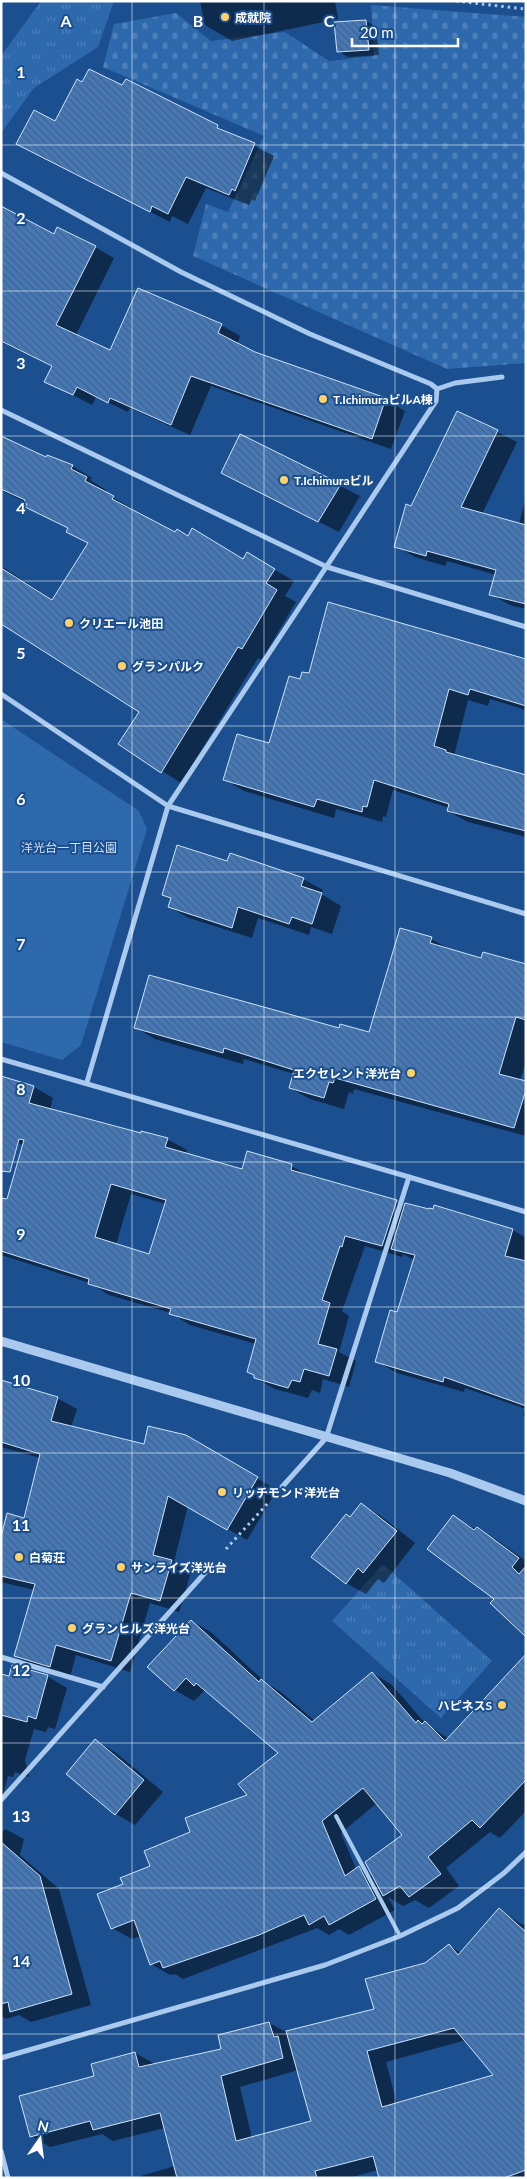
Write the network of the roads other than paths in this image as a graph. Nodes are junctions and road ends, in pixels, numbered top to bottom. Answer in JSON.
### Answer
{"nodes":[{"id":1,"x":1,"y":173,"type":"edge"},
{"id":2,"x":502,"y":377,"type":"dead end"},
{"id":3,"x":436,"y":389,"type":"junction"},
{"id":4,"x":1,"y":410,"type":"edge"},
{"id":5,"x":327,"y":567,"type":"junction"},
{"id":6,"x":526,"y":627,"type":"edge"},
{"id":7,"x":1,"y":694,"type":"edge"},
{"id":8,"x":168,"y":806,"type":"junction"},
{"id":9,"x":526,"y":914,"type":"edge"},
{"id":10,"x":1,"y":1059,"type":"edge"},
{"id":11,"x":87,"y":1082,"type":"junction"},
{"id":12,"x":409,"y":1177,"type":"junction"},
{"id":13,"x":526,"y":1212,"type":"edge"},
{"id":14,"x":1,"y":1341,"type":"edge"},
{"id":15,"x":326,"y":1438,"type":"junction"},
{"id":16,"x":282,"y":1487,"type":"road end"},
{"id":17,"x":526,"y":1501,"type":"edge"},
{"id":18,"x":212,"y":1565,"type":"road end"},
{"id":19,"x":1,"y":1657,"type":"edge"},
{"id":20,"x":103,"y":1687,"type":"junction"},
{"id":21,"x":1,"y":1800,"type":"edge"},
{"id":22,"x":336,"y":1816,"type":"dead end"},
{"id":23,"x":526,"y":1852,"type":"edge"},
{"id":24,"x":400,"y":1936,"type":"junction"},
{"id":25,"x":1,"y":2058,"type":"edge"},
{"id":26,"x":1,"y":2151,"type":"edge"},
{"id":27,"x":8,"y":2178,"type":"edge"}],
"edges":[{"from":1,"to":3,"type":"street"},
{"from":2,"to":3,"type":"street"},
{"from":3,"to":5,"type":"street"},
{"from":4,"to":5,"type":"street"},
{"from":5,"to":6,"type":"street"},
{"from":5,"to":8,"type":"street"},
{"from":7,"to":8,"type":"street"},
{"from":8,"to":9,"type":"street"},
{"from":8,"to":11,"type":"street"},
{"from":10,"to":11,"type":"street"},
{"from":11,"to":12,"type":"street"},
{"from":12,"to":13,"type":"street"},
{"from":12,"to":15,"type":"street"},
{"from":14,"to":15,"type":"street"},
{"from":15,"to":16,"type":"street"},
{"from":15,"to":17,"type":"street"},
{"from":18,"to":20,"type":"street"},
{"from":19,"to":20,"type":"street"},
{"from":20,"to":21,"type":"street"},
{"from":22,"to":24,"type":"lane"},
{"from":23,"to":24,"type":"street"},
{"from":24,"to":25,"type":"street"},
{"from":26,"to":27,"type":"street"}]}
